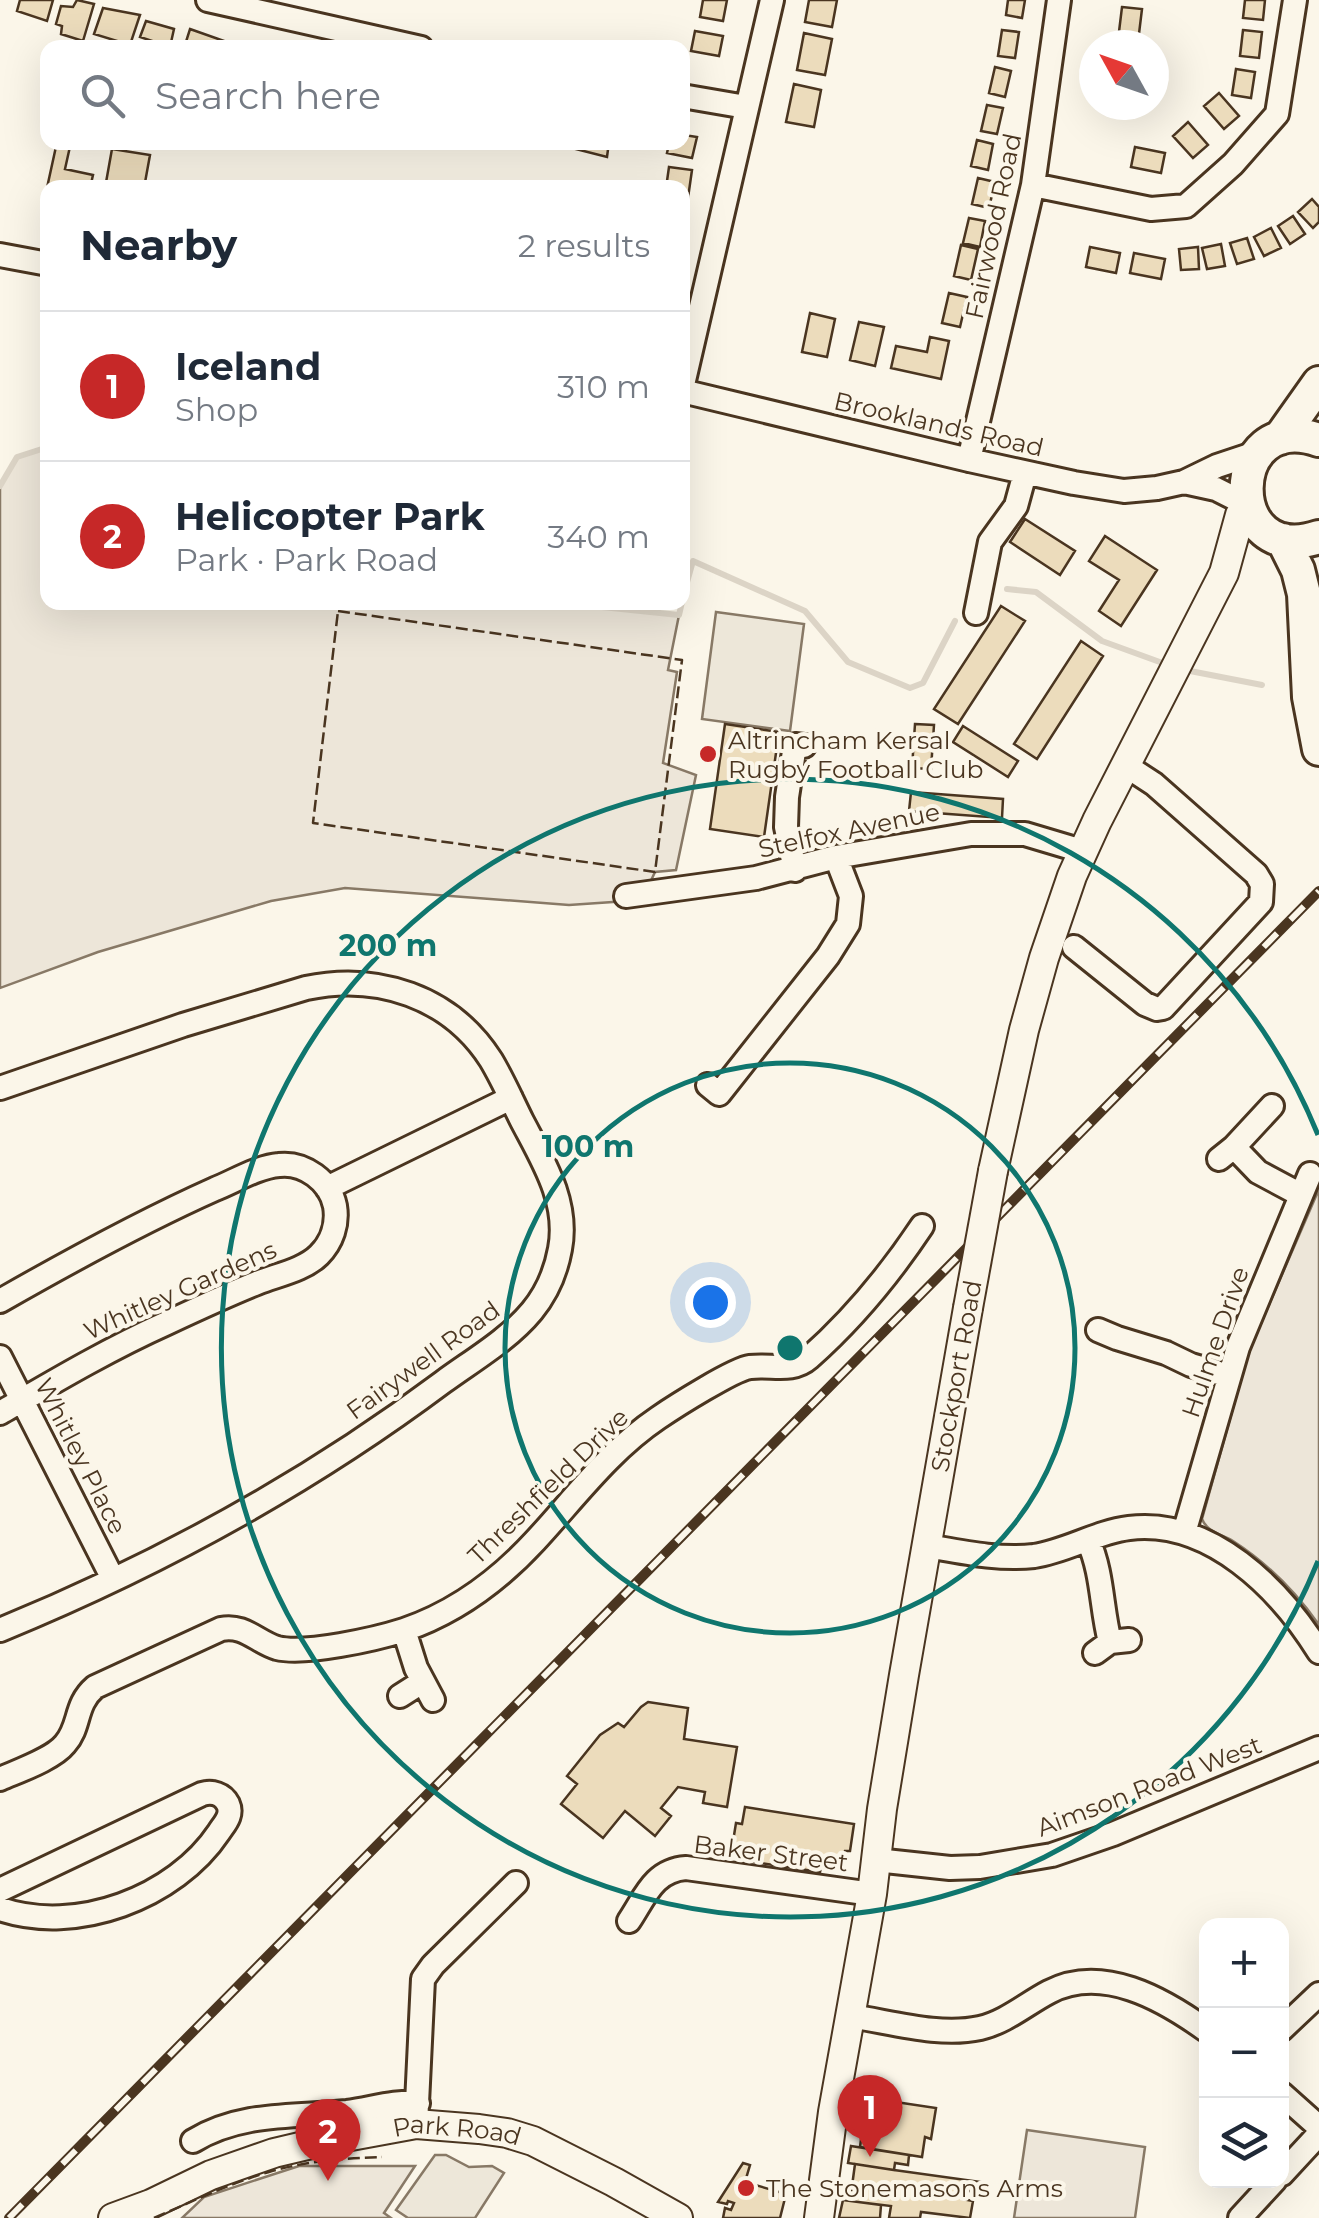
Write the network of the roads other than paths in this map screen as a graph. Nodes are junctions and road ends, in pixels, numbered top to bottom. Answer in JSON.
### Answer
{"nodes":[{"id":1,"x":208,"y":0,"type":"edge"},
{"id":2,"x":772,"y":0,"type":"edge"},
{"id":3,"x":1060,"y":0,"type":"edge"},
{"id":4,"x":1295,"y":0,"type":"edge"},
{"id":5,"x":386,"y":40,"type":"edge"},
{"id":6,"x":690,"y":98,"type":"edge"},
{"id":7,"x":746,"y":108,"type":"junction"},
{"id":8,"x":1033,"y":185,"type":"junction"},
{"id":9,"x":0,"y":255,"type":"edge"},
{"id":10,"x":40,"y":262,"type":"edge"},
{"id":11,"x":690,"y":355,"type":"edge"},
{"id":12,"x":1319,"y":383,"type":"edge"},
{"id":13,"x":690,"y":392,"type":"edge"},
{"id":14,"x":1319,"y":440,"type":"edge"},
{"id":15,"x":1270,"y":445,"type":"junction"},
{"id":16,"x":969,"y":460,"type":"junction"},
{"id":17,"x":1025,"y":473,"type":"junction"},
{"id":18,"x":1184,"y":482,"type":"junction"},
{"id":19,"x":1248,"y":505,"type":"junction"},
{"id":20,"x":1278,"y":538,"type":"junction"},
{"id":21,"x":1319,"y":538,"type":"edge"},
{"id":22,"x":1224,"y":572,"type":"junction"},
{"id":23,"x":976,"y":613,"type":"dead end"},
{"id":24,"x":804,"y":746,"type":"dead end"},
{"id":25,"x":1319,"y":749,"type":"edge"},
{"id":26,"x":1125,"y":764,"type":"junction"},
{"id":27,"x":1082,"y":851,"type":"junction"},
{"id":28,"x":836,"y":857,"type":"junction"},
{"id":29,"x":795,"y":870,"type":"junction"},
{"id":30,"x":626,"y":896,"type":"dead end"},
{"id":31,"x":1074,"y":947,"type":"dead end"},
{"id":32,"x":708,"y":1085,"type":"dead end"},
{"id":33,"x":0,"y":1088,"type":"edge"},
{"id":34,"x":510,"y":1098,"type":"junction"},
{"id":35,"x":1272,"y":1106,"type":"dead end"},
{"id":36,"x":328,"y":1188,"type":"junction"},
{"id":37,"x":910,"y":1233,"type":"dead end"},
{"id":38,"x":0,"y":1302,"type":"edge"},
{"id":39,"x":1097,"y":1329,"type":"dead end"},
{"id":40,"x":0,"y":1357,"type":"edge"},
{"id":41,"x":1229,"y":1376,"type":"junction"},
{"id":42,"x":22,"y":1400,"type":"junction"},
{"id":43,"x":0,"y":1413,"type":"edge"},
{"id":44,"x":1184,"y":1532,"type":"junction"},
{"id":45,"x":1088,"y":1540,"type":"junction"},
{"id":46,"x":927,"y":1546,"type":"junction"},
{"id":47,"x":113,"y":1580,"type":"junction"},
{"id":48,"x":0,"y":1630,"type":"edge"},
{"id":49,"x":404,"y":1630,"type":"junction"},
{"id":50,"x":1112,"y":1645,"type":"dead end"},
{"id":51,"x":1319,"y":1652,"type":"edge"},
{"id":52,"x":400,"y":1696,"type":"dead end"},
{"id":53,"x":1319,"y":1748,"type":"edge"},
{"id":54,"x":0,"y":1780,"type":"edge"},
{"id":55,"x":876,"y":1860,"type":"junction"},
{"id":56,"x":516,"y":1882,"type":"dead end"},
{"id":57,"x":0,"y":1890,"type":"edge"},
{"id":58,"x":872,"y":1894,"type":"junction"},
{"id":59,"x":0,"y":1909,"type":"edge"},
{"id":60,"x":629,"y":1921,"type":"dead end"},
{"id":61,"x":1319,"y":1994,"type":"edge"},
{"id":62,"x":850,"y":2016,"type":"junction"},
{"id":63,"x":1289,"y":2022,"type":"edge"},
{"id":64,"x":1199,"y":2025,"type":"edge"},
{"id":65,"x":1286,"y":2098,"type":"edge"},
{"id":66,"x":417,"y":2114,"type":"junction"},
{"id":67,"x":1319,"y":2130,"type":"edge"},
{"id":68,"x":193,"y":2141,"type":"dead end"},
{"id":69,"x":1289,"y":2166,"type":"edge"},
{"id":70,"x":1268,"y":2188,"type":"edge"},
{"id":71,"x":113,"y":2218,"type":"edge"},
{"id":72,"x":678,"y":2218,"type":"edge"},
{"id":73,"x":819,"y":2218,"type":"edge"},
{"id":74,"x":1240,"y":2218,"type":"edge"}],
"edges":[{"from":1,"to":5,"type":"street"},
{"from":2,"to":7,"type":"street"},
{"from":3,"to":8,"type":"street","name":"Fairwood Road"},
{"from":4,"to":8,"type":"street"},
{"from":6,"to":7,"type":"street"},
{"from":7,"to":11,"type":"street"},
{"from":8,"to":16,"type":"street","name":"Fairwood Road"},
{"from":9,"to":10,"type":"street"},
{"from":12,"to":15,"type":"highway"},
{"from":13,"to":16,"type":"street","name":"Brooklands Road"},
{"from":14,"to":15,"type":"highway"},
{"from":15,"to":18,"type":"street","name":"Brooklands Road"},
{"from":15,"to":19,"type":"highway"},
{"from":16,"to":17,"type":"street","name":"Brooklands Road"},
{"from":17,"to":18,"type":"street","name":"Brooklands Road"},
{"from":17,"to":23,"type":"street"},
{"from":18,"to":19,"type":"street","name":"Brooklands Road"},
{"from":19,"to":20,"type":"highway"},
{"from":19,"to":22,"type":"main road","name":"Stockport Road"},
{"from":20,"to":21,"type":"highway"},
{"from":20,"to":22,"type":"main road","name":"Stockport Road"},
{"from":20,"to":25,"type":"highway"},
{"from":22,"to":26,"type":"main road","name":"Stockport Road"},
{"from":24,"to":29,"type":"street"},
{"from":26,"to":27,"type":"main road","name":"Stockport Road"},
{"from":26,"to":31,"type":"street"},
{"from":27,"to":28,"type":"street","name":"Stelfox Avenue"},
{"from":27,"to":46,"type":"main road","name":"Stockport Road","bridge":true},
{"from":28,"to":29,"type":"street","name":"Stelfox Avenue"},
{"from":28,"to":32,"type":"street"},
{"from":29,"to":30,"type":"street","name":"Stelfox Avenue"},
{"from":33,"to":34,"type":"street","name":"Fairywell Road"},
{"from":34,"to":36,"type":"street"},
{"from":34,"to":47,"type":"street","name":"Fairywell Road"},
{"from":35,"to":41,"type":"street","name":"Hulme Drive"},
{"from":36,"to":38,"type":"street"},
{"from":36,"to":42,"type":"street","name":"Whitley Gardens"},
{"from":37,"to":49,"type":"street","name":"Threshfield Drive"},
{"from":39,"to":41,"type":"street"},
{"from":40,"to":42,"type":"street","name":"Whitley Place"},
{"from":41,"to":44,"type":"street","name":"Hulme Drive"},
{"from":42,"to":43,"type":"street","name":"Whitley Gardens"},
{"from":42,"to":47,"type":"street","name":"Whitley Place"},
{"from":44,"to":45,"type":"street"},
{"from":44,"to":51,"type":"street"},
{"from":45,"to":46,"type":"street"},
{"from":45,"to":50,"type":"street"},
{"from":46,"to":55,"type":"main road","name":"Stockport Road"},
{"from":47,"to":48,"type":"street","name":"Fairywell Road"},
{"from":49,"to":52,"type":"street"},
{"from":49,"to":54,"type":"street","name":"Threshfield Drive"},
{"from":53,"to":55,"type":"street","name":"Aimson Road West"},
{"from":55,"to":58,"type":"main road","name":"Stockport Road"},
{"from":56,"to":66,"type":"street"},
{"from":57,"to":59,"type":"street"},
{"from":58,"to":60,"type":"street","name":"Baker Street"},
{"from":58,"to":62,"type":"main road","name":"Stockport Road"},
{"from":61,"to":63,"type":"street"},
{"from":62,"to":64,"type":"street"},
{"from":62,"to":73,"type":"main road","name":"Stockport Road"},
{"from":65,"to":67,"type":"street"},
{"from":66,"to":68,"type":"street","name":"Park Road"},
{"from":66,"to":71,"type":"main road","name":"Park Road"},
{"from":66,"to":72,"type":"main road","name":"Park Road"},
{"from":67,"to":69,"type":"street"},
{"from":70,"to":74,"type":"street"}]}
